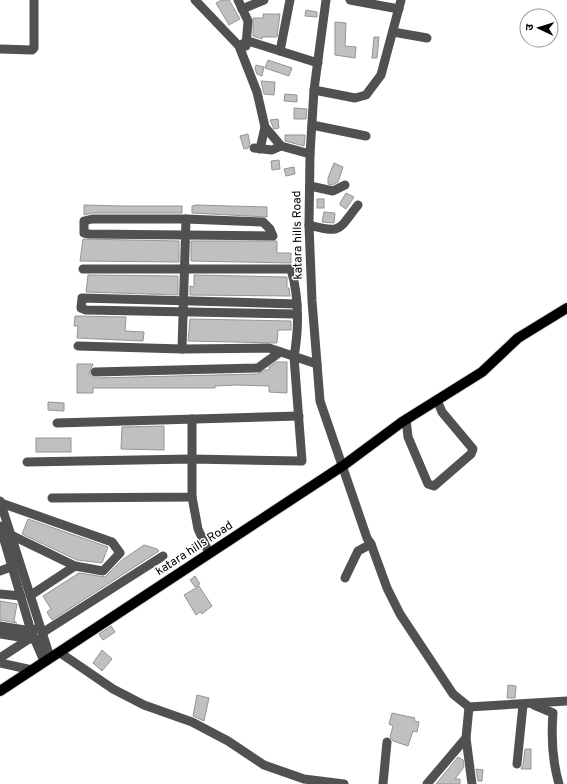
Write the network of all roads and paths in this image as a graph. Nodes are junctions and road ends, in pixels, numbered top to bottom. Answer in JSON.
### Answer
{"nodes":[{"id":1,"x":34,"y":0,"type":"edge"},
{"id":2,"x":195,"y":0,"type":"edge"},
{"id":3,"x":238,"y":0,"type":"edge"},
{"id":4,"x":264,"y":0,"type":"edge"},
{"id":5,"x":290,"y":0,"type":"edge"},
{"id":6,"x":326,"y":0,"type":"edge"},
{"id":7,"x":350,"y":0,"type":"edge"},
{"id":8,"x":400,"y":4,"type":"edge"},
{"id":9,"x":242,"y":9,"type":"junction"},
{"id":10,"x":393,"y":32,"type":"junction"},
{"id":11,"x":426,"y":38,"type":"dead end"},
{"id":12,"x":248,"y":41,"type":"junction"},
{"id":13,"x":239,"y":46,"type":"junction"},
{"id":14,"x":0,"y":49,"type":"edge"},
{"id":15,"x":280,"y":51,"type":"junction"},
{"id":16,"x":244,"y":55,"type":"junction"},
{"id":17,"x":318,"y":64,"type":"junction"},
{"id":18,"x":314,"y":90,"type":"junction"},
{"id":19,"x":312,"y":125,"type":"junction"},
{"id":20,"x":265,"y":127,"type":"junction"},
{"id":21,"x":366,"y":136,"type":"dead end"},
{"id":22,"x":281,"y":146,"type":"junction"},
{"id":23,"x":310,"y":154,"type":"junction"},
{"id":24,"x":346,"y":185,"type":"dead end"},
{"id":25,"x":310,"y":186,"type":"junction"},
{"id":26,"x":358,"y":205,"type":"dead end"},
{"id":27,"x":186,"y":219,"type":"junction"},
{"id":28,"x":309,"y":225,"type":"junction"},
{"id":29,"x":185,"y":235,"type":"junction"},
{"id":30,"x":185,"y":268,"type":"junction"},
{"id":31,"x":83,"y":269,"type":"dead end"},
{"id":32,"x":297,"y":304,"type":"junction"},
{"id":33,"x":184,"y":306,"type":"junction"},
{"id":34,"x":567,"y":308,"type":"edge"},
{"id":35,"x":297,"y":314,"type":"junction"},
{"id":36,"x":78,"y":346,"type":"dead end"},
{"id":37,"x":182,"y":349,"type":"junction"},
{"id":38,"x":280,"y":352,"type":"junction"},
{"id":39,"x":294,"y":357,"type":"junction"},
{"id":40,"x":317,"y":364,"type":"junction"},
{"id":41,"x":95,"y":372,"type":"dead end"},
{"id":42,"x":437,"y":400,"type":"junction"},
{"id":43,"x":299,"y":416,"type":"junction"},
{"id":44,"x":192,"y":419,"type":"junction"},
{"id":45,"x":406,"y":419,"type":"junction"},
{"id":46,"x":57,"y":423,"type":"dead end"},
{"id":47,"x":191,"y":459,"type":"junction"},
{"id":48,"x":27,"y":462,"type":"dead end"},
{"id":49,"x":344,"y":465,"type":"junction"},
{"id":50,"x":192,"y":497,"type":"junction"},
{"id":51,"x":52,"y":498,"type":"dead end"},
{"id":52,"x":0,"y":502,"type":"edge"},
{"id":53,"x":4,"y":533,"type":"edge"},
{"id":54,"x":371,"y":544,"type":"junction"},
{"id":55,"x":209,"y":553,"type":"junction"},
{"id":56,"x":163,"y":556,"type":"dead end"},
{"id":57,"x":21,"y":564,"type":"junction"},
{"id":58,"x":75,"y":566,"type":"junction"},
{"id":59,"x":12,"y":567,"type":"junction"},
{"id":60,"x":0,"y":570,"type":"edge"},
{"id":61,"x":345,"y":578,"type":"dead end"},
{"id":62,"x":0,"y":594,"type":"edge"},
{"id":63,"x":31,"y":595,"type":"junction"},
{"id":64,"x":21,"y":596,"type":"junction"},
{"id":65,"x":0,"y":626,"type":"edge"},
{"id":66,"x":0,"y":634,"type":"edge"},
{"id":67,"x":37,"y":635,"type":"junction"},
{"id":68,"x":58,"y":652,"type":"junction"},
{"id":69,"x":0,"y":658,"type":"edge"},
{"id":70,"x":47,"y":659,"type":"junction"},
{"id":71,"x":0,"y":663,"type":"edge"},
{"id":72,"x":32,"y":670,"type":"junction"},
{"id":73,"x":0,"y":691,"type":"edge"},
{"id":74,"x":567,"y":701,"type":"edge"},
{"id":75,"x":532,"y":704,"type":"junction"},
{"id":76,"x":523,"y":705,"type":"junction"},
{"id":77,"x":469,"y":707,"type":"junction"},
{"id":78,"x":466,"y":738,"type":"junction"},
{"id":79,"x":387,"y":742,"type":"dead end"},
{"id":80,"x":517,"y":764,"type":"dead end"},
{"id":81,"x":304,"y":782,"type":"edge"},
{"id":82,"x":344,"y":784,"type":"edge"},
{"id":83,"x":383,"y":784,"type":"edge"},
{"id":84,"x":427,"y":784,"type":"edge"},
{"id":85,"x":472,"y":784,"type":"edge"},
{"id":86,"x":559,"y":784,"type":"edge"}],
"edges":[{"from":1,"to":14,"type":"street"},
{"from":2,"to":13,"type":"street"},
{"from":3,"to":9,"type":"street"},
{"from":4,"to":9,"type":"street"},
{"from":5,"to":15,"type":"street"},
{"from":6,"to":17,"type":"street","name":"katara hills Road"},
{"from":7,"to":8,"type":"street"},
{"from":8,"to":10,"type":"street"},
{"from":9,"to":12,"type":"street"},
{"from":10,"to":11,"type":"street"},
{"from":10,"to":18,"type":"street"},
{"from":12,"to":13,"type":"street"},
{"from":12,"to":15,"type":"street"},
{"from":12,"to":16,"type":"street"},
{"from":13,"to":16,"type":"street"},
{"from":15,"to":17,"type":"street"},
{"from":16,"to":20,"type":"street"},
{"from":17,"to":18,"type":"street","name":"katara hills Road"},
{"from":18,"to":19,"type":"street","name":"katara hills Road"},
{"from":19,"to":21,"type":"street"},
{"from":19,"to":23,"type":"street","name":"katara hills Road"},
{"from":20,"to":22,"type":"street"},
{"from":20,"to":22,"type":"street"},
{"from":22,"to":23,"type":"street"},
{"from":23,"to":25,"type":"street","name":"katara hills Road"},
{"from":24,"to":25,"type":"street"},
{"from":25,"to":28,"type":"street","name":"katara hills Road"},
{"from":26,"to":28,"type":"street"},
{"from":27,"to":29,"type":"street"},
{"from":27,"to":29,"type":"street"},
{"from":27,"to":29,"type":"street"},
{"from":28,"to":40,"type":"street","name":"katara hills Road"},
{"from":29,"to":30,"type":"street"},
{"from":30,"to":31,"type":"street"},
{"from":30,"to":32,"type":"street"},
{"from":30,"to":33,"type":"street"},
{"from":32,"to":33,"type":"street"},
{"from":32,"to":35,"type":"street"},
{"from":33,"to":33,"type":"street"},
{"from":33,"to":35,"type":"street"},
{"from":33,"to":37,"type":"street"},
{"from":34,"to":42,"type":"main road","name":"katara hills Road"},
{"from":35,"to":39,"type":"street"},
{"from":36,"to":37,"type":"street"},
{"from":37,"to":38,"type":"street"},
{"from":38,"to":39,"type":"street"},
{"from":38,"to":41,"type":"street"},
{"from":39,"to":40,"type":"street"},
{"from":39,"to":43,"type":"street"},
{"from":40,"to":49,"type":"street","name":"katara hills Road"},
{"from":42,"to":45,"type":"main road","name":"katara hills Road"},
{"from":42,"to":45,"type":"street"},
{"from":43,"to":44,"type":"street"},
{"from":43,"to":47,"type":"street"},
{"from":44,"to":46,"type":"street"},
{"from":44,"to":47,"type":"street"},
{"from":45,"to":49,"type":"main road","name":"katara hills Road"},
{"from":47,"to":48,"type":"street"},
{"from":47,"to":50,"type":"street"},
{"from":49,"to":54,"type":"street","name":"katara hills Road"},
{"from":49,"to":55,"type":"main road","name":"katara hills Road"},
{"from":50,"to":51,"type":"street"},
{"from":50,"to":55,"type":"street"},
{"from":52,"to":53,"type":"street"},
{"from":52,"to":58,"type":"street"},
{"from":53,"to":57,"type":"street"},
{"from":53,"to":58,"type":"street"},
{"from":53,"to":59,"type":"street"},
{"from":54,"to":61,"type":"street"},
{"from":54,"to":77,"type":"street","name":"katara hills Road"},
{"from":55,"to":68,"type":"main road","name":"katara hills Road"},
{"from":56,"to":67,"type":"street"},
{"from":57,"to":59,"type":"street"},
{"from":57,"to":63,"type":"street"},
{"from":58,"to":63,"type":"street"},
{"from":59,"to":60,"type":"street"},
{"from":59,"to":64,"type":"street"},
{"from":62,"to":64,"type":"street"},
{"from":63,"to":67,"type":"street"},
{"from":64,"to":67,"type":"street"},
{"from":65,"to":67,"type":"street"},
{"from":66,"to":67,"type":"street"},
{"from":67,"to":69,"type":"street"},
{"from":67,"to":70,"type":"street"},
{"from":68,"to":70,"type":"main road","name":"katara hills Road"},
{"from":68,"to":81,"type":"street"},
{"from":70,"to":72,"type":"main road","name":"katara hills Road"},
{"from":71,"to":72,"type":"street"},
{"from":72,"to":73,"type":"main road","name":"katara hills Road"},
{"from":74,"to":75,"type":"street"},
{"from":75,"to":76,"type":"street"},
{"from":75,"to":86,"type":"street"},
{"from":76,"to":77,"type":"street"},
{"from":76,"to":80,"type":"street"},
{"from":77,"to":78,"type":"street"},
{"from":78,"to":84,"type":"street"},
{"from":78,"to":85,"type":"street"},
{"from":79,"to":83,"type":"street"},
{"from":81,"to":82,"type":"street"}]}
